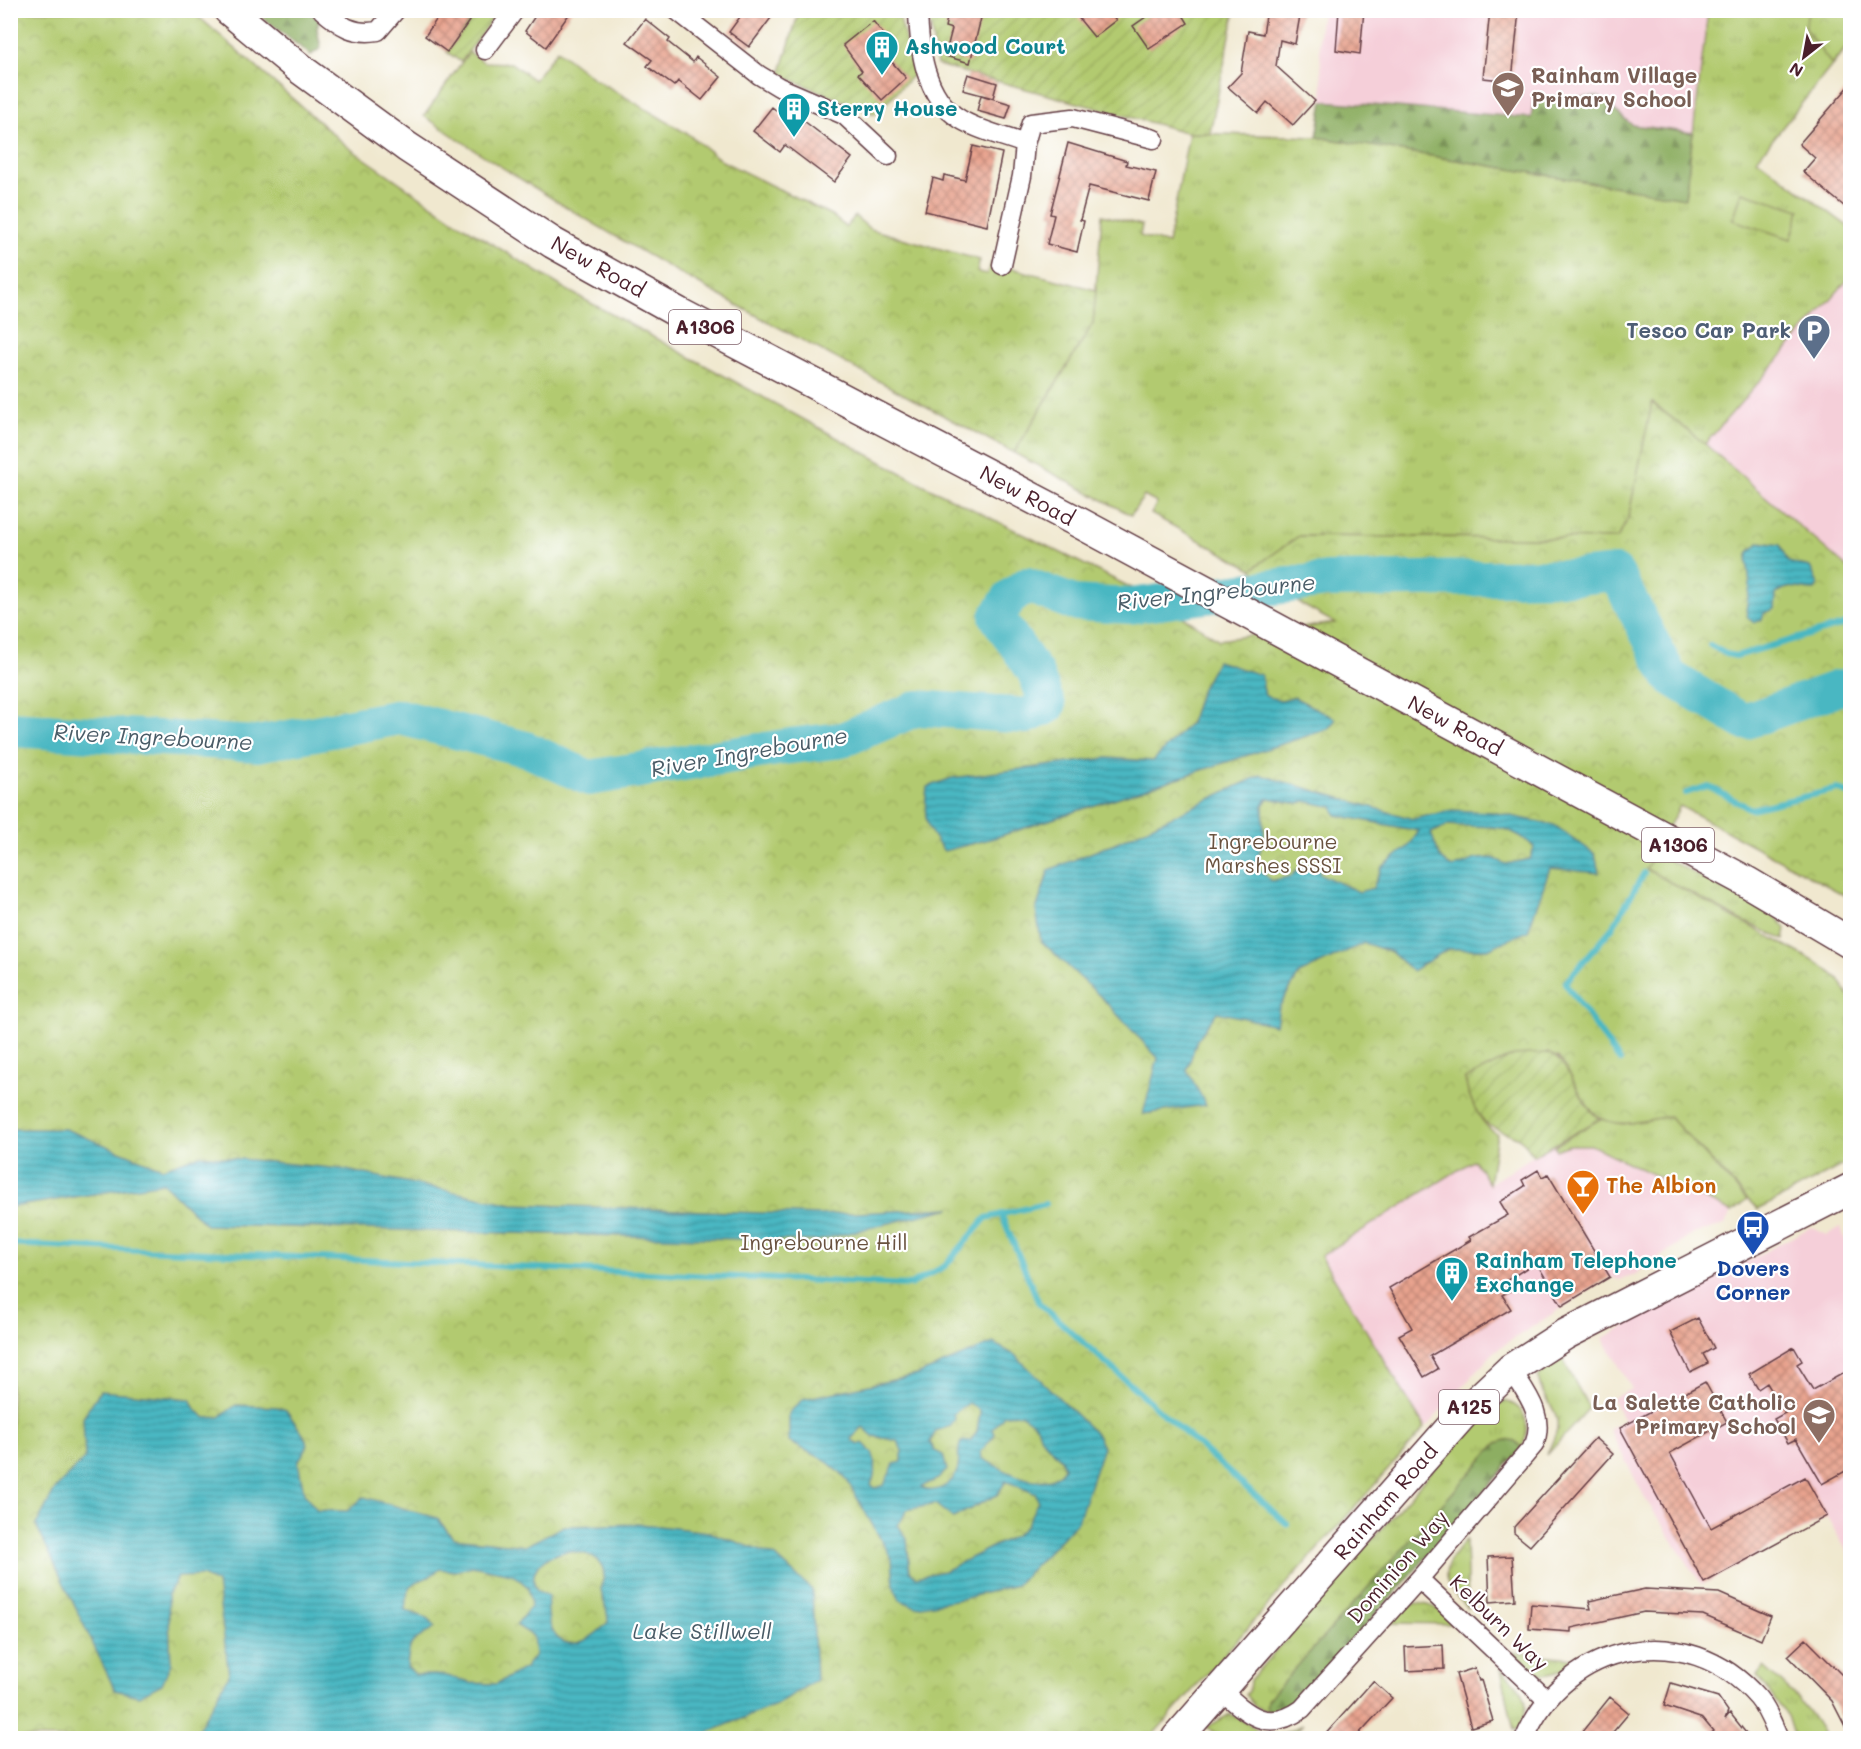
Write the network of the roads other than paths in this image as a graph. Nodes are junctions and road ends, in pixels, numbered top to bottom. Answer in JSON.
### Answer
{"nodes":[{"id":1,"x":229,"y":10,"type":"edge"},
{"id":2,"x":322,"y":10,"type":"edge"},
{"id":3,"x":396,"y":10,"type":"edge"},
{"id":4,"x":515,"y":10,"type":"edge"},
{"id":5,"x":676,"y":10,"type":"edge"},
{"id":6,"x":918,"y":10,"type":"edge"},
{"id":7,"x":485,"y":50,"type":"dead end"},
{"id":8,"x":1154,"y":139,"type":"dead end"},
{"id":9,"x":1018,"y":141,"type":"junction"},
{"id":10,"x":888,"y":156,"type":"dead end"},
{"id":11,"x":1002,"y":265,"type":"dead end"},
{"id":12,"x":1851,"y":943,"type":"edge"},
{"id":13,"x":1851,"y":1189,"type":"edge"},
{"id":14,"x":1510,"y":1369,"type":"junction"},
{"id":15,"x":1419,"y":1579,"type":"junction"},
{"id":16,"x":1220,"y":1689,"type":"junction"},
{"id":17,"x":1547,"y":1700,"type":"junction"},
{"id":18,"x":1178,"y":1738,"type":"edge"},
{"id":19,"x":1525,"y":1738,"type":"edge"},
{"id":20,"x":1779,"y":1738,"type":"edge"}],
"edges":[{"from":1,"to":12,"type":"main road","name":"New Road","number":"A1306"},
{"from":2,"to":3,"type":"street"},
{"from":4,"to":7,"type":"street"},
{"from":5,"to":10,"type":"street"},
{"from":6,"to":9,"type":"street"},
{"from":8,"to":9,"type":"street"},
{"from":9,"to":11,"type":"street"},
{"from":13,"to":14,"type":"main road","name":"Rainham Road","number":"A125"},
{"from":14,"to":15,"type":"street","name":"Dominion Way"},
{"from":14,"to":16,"type":"main road","name":"Rainham Road","number":"A125"},
{"from":15,"to":16,"type":"street","name":"Dominion Way"},
{"from":15,"to":17,"type":"street","name":"Kelburn Way"},
{"from":16,"to":18,"type":"main road","name":"Rainham Road","number":"A125"},
{"from":17,"to":19,"type":"street"},
{"from":17,"to":20,"type":"street"}]}
